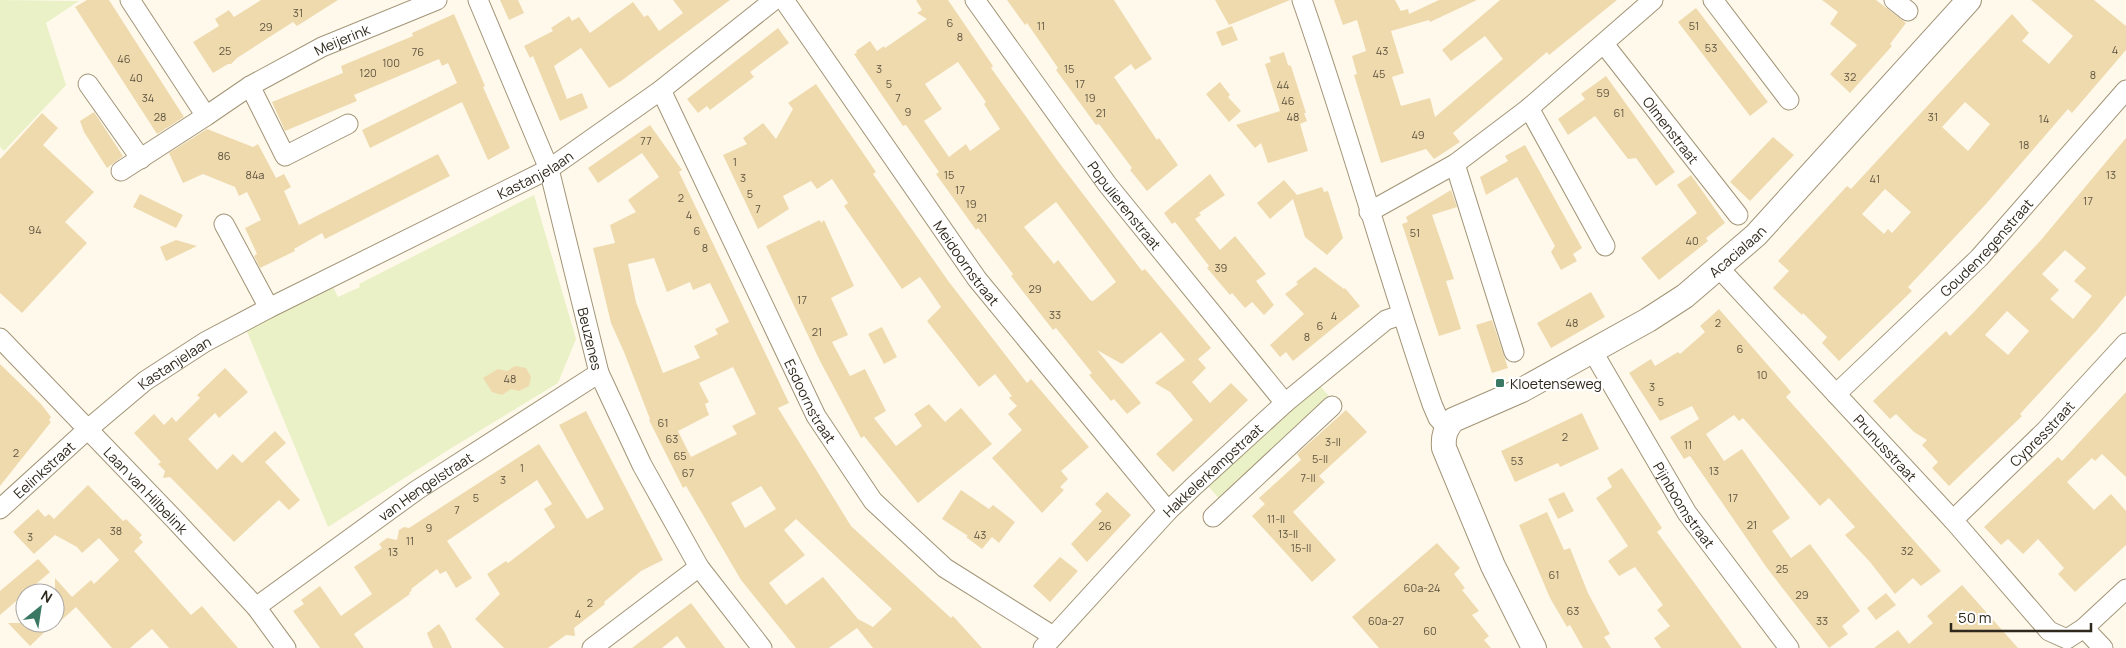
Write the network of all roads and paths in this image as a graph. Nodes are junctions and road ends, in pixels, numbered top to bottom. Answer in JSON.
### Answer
{"nodes":[{"id":1,"x":130,"y":0,"type":"edge"},
{"id":2,"x":437,"y":0,"type":"edge"},
{"id":3,"x":478,"y":0,"type":"edge"},
{"id":4,"x":774,"y":0,"type":"edge"},
{"id":5,"x":784,"y":0,"type":"edge"},
{"id":6,"x":975,"y":0,"type":"edge"},
{"id":7,"x":1302,"y":0,"type":"edge"},
{"id":8,"x":1653,"y":0,"type":"edge"},
{"id":9,"x":1713,"y":0,"type":"edge"},
{"id":10,"x":1969,"y":0,"type":"edge"},
{"id":11,"x":1604,"y":44,"type":"junction"},
{"id":12,"x":88,"y":84,"type":"dead end"},
{"id":13,"x":250,"y":86,"type":"junction"},
{"id":14,"x":660,"y":90,"type":"junction"},
{"id":15,"x":2126,"y":90,"type":"edge"},
{"id":16,"x":1789,"y":100,"type":"dead end"},
{"id":17,"x":1529,"y":108,"type":"junction"},
{"id":18,"x":206,"y":116,"type":"junction"},
{"id":19,"x":348,"y":124,"type":"dead end"},
{"id":20,"x":141,"y":159,"type":"junction"},
{"id":21,"x":1455,"y":164,"type":"junction"},
{"id":22,"x":549,"y":170,"type":"junction"},
{"id":23,"x":121,"y":171,"type":"dead end"},
{"id":24,"x":1369,"y":212,"type":"junction"},
{"id":25,"x":1738,"y":215,"type":"dead end"},
{"id":26,"x":224,"y":224,"type":"dead end"},
{"id":27,"x":1605,"y":246,"type":"dead end"},
{"id":28,"x":1719,"y":268,"type":"junction"},
{"id":29,"x":269,"y":308,"type":"junction"},
{"id":30,"x":1401,"y":315,"type":"junction"},
{"id":31,"x":0,"y":338,"type":"edge"},
{"id":32,"x":2126,"y":343,"type":"edge"},
{"id":33,"x":1514,"y":352,"type":"dead end"},
{"id":34,"x":1593,"y":352,"type":"junction"},
{"id":35,"x":599,"y":373,"type":"junction"},
{"id":36,"x":1836,"y":394,"type":"junction"},
{"id":37,"x":1285,"y":403,"type":"junction"},
{"id":38,"x":1332,"y":406,"type":"dead end"},
{"id":39,"x":1447,"y":428,"type":"junction"},
{"id":40,"x":88,"y":429,"type":"junction"},
{"id":41,"x":0,"y":509,"type":"edge"},
{"id":42,"x":1168,"y":511,"type":"junction"},
{"id":43,"x":1213,"y":517,"type":"dead end"},
{"id":44,"x":1953,"y":520,"type":"junction"},
{"id":45,"x":699,"y":567,"type":"junction"},
{"id":46,"x":2126,"y":589,"type":"edge"},
{"id":47,"x":256,"y":607,"type":"junction"},
{"id":48,"x":2084,"y":628,"type":"junction"},
{"id":49,"x":1048,"y":642,"type":"edge"},
{"id":50,"x":286,"y":648,"type":"edge"},
{"id":51,"x":592,"y":648,"type":"edge"},
{"id":52,"x":762,"y":648,"type":"edge"},
{"id":53,"x":1534,"y":648,"type":"edge"},
{"id":54,"x":1789,"y":648,"type":"edge"},
{"id":55,"x":2103,"y":648,"type":"edge"}],
"edges":[{"from":1,"to":18,"type":"street"},
{"from":2,"to":13,"type":"street","name":"Meijerink"},
{"from":3,"to":22,"type":"street","name":"Beuzenes"},
{"from":4,"to":14,"type":"street","name":"Kastanjelaan"},
{"from":5,"to":42,"type":"street","name":"Meidoornstraat"},
{"from":6,"to":37,"type":"street","name":"Populierenstraat"},
{"from":7,"to":24,"type":"street"},
{"from":8,"to":11,"type":"street"},
{"from":9,"to":16,"type":"street"},
{"from":10,"to":28,"type":"street","name":"Acacialaan"},
{"from":11,"to":17,"type":"street"},
{"from":11,"to":25,"type":"street","name":"Olmenstraat"},
{"from":12,"to":20,"type":"street"},
{"from":13,"to":18,"type":"street","name":"Meijerink"},
{"from":13,"to":19,"type":"street"},
{"from":14,"to":22,"type":"street","name":"Kastanjelaan"},
{"from":14,"to":49,"type":"street","name":"Esdoornstraat"},
{"from":15,"to":36,"type":"street","name":"Goudenregenstraat"},
{"from":17,"to":21,"type":"street"},
{"from":17,"to":27,"type":"street"},
{"from":18,"to":20,"type":"street","name":"Meijerink"},
{"from":20,"to":23,"type":"street","name":"Meijerink"},
{"from":21,"to":24,"type":"street"},
{"from":21,"to":33,"type":"street"},
{"from":22,"to":29,"type":"street","name":"Kastanjelaan"},
{"from":22,"to":35,"type":"street","name":"Beuzenes"},
{"from":24,"to":30,"type":"street"},
{"from":26,"to":29,"type":"street"},
{"from":28,"to":34,"type":"street","name":"Acacialaan"},
{"from":28,"to":36,"type":"street","name":"Prunusstraat"},
{"from":29,"to":40,"type":"street","name":"Kastanjelaan"},
{"from":30,"to":37,"type":"street","name":"Hakkelerkampstraat"},
{"from":30,"to":39,"type":"street"},
{"from":31,"to":40,"type":"street","name":"Laan van Hilbelink"},
{"from":32,"to":44,"type":"street","name":"Cypresstraat"},
{"from":34,"to":39,"type":"street","name":"Acacialaan"},
{"from":34,"to":54,"type":"street","name":"Pijnboomstraat"},
{"from":35,"to":45,"type":"street","name":"Beuzenes"},
{"from":35,"to":47,"type":"street","name":"van Hengelstraat"},
{"from":36,"to":44,"type":"street","name":"Prunusstraat"},
{"from":37,"to":42,"type":"street","name":"Hakkelerkampstraat"},
{"from":38,"to":43,"type":"street"},
{"from":39,"to":53,"type":"street"},
{"from":40,"to":41,"type":"street","name":"Eelinkstraat"},
{"from":40,"to":47,"type":"street","name":"Laan van Hilbelink"},
{"from":42,"to":49,"type":"street","name":"Hakkelerkampstraat"},
{"from":44,"to":48,"type":"street","name":"Prunusstraat"},
{"from":45,"to":51,"type":"street"},
{"from":45,"to":52,"type":"street","name":"Beuzenes"},
{"from":46,"to":48,"type":"street"},
{"from":47,"to":50,"type":"street","name":"Laan van Hilbelink"},
{"from":48,"to":55,"type":"street"}]}
